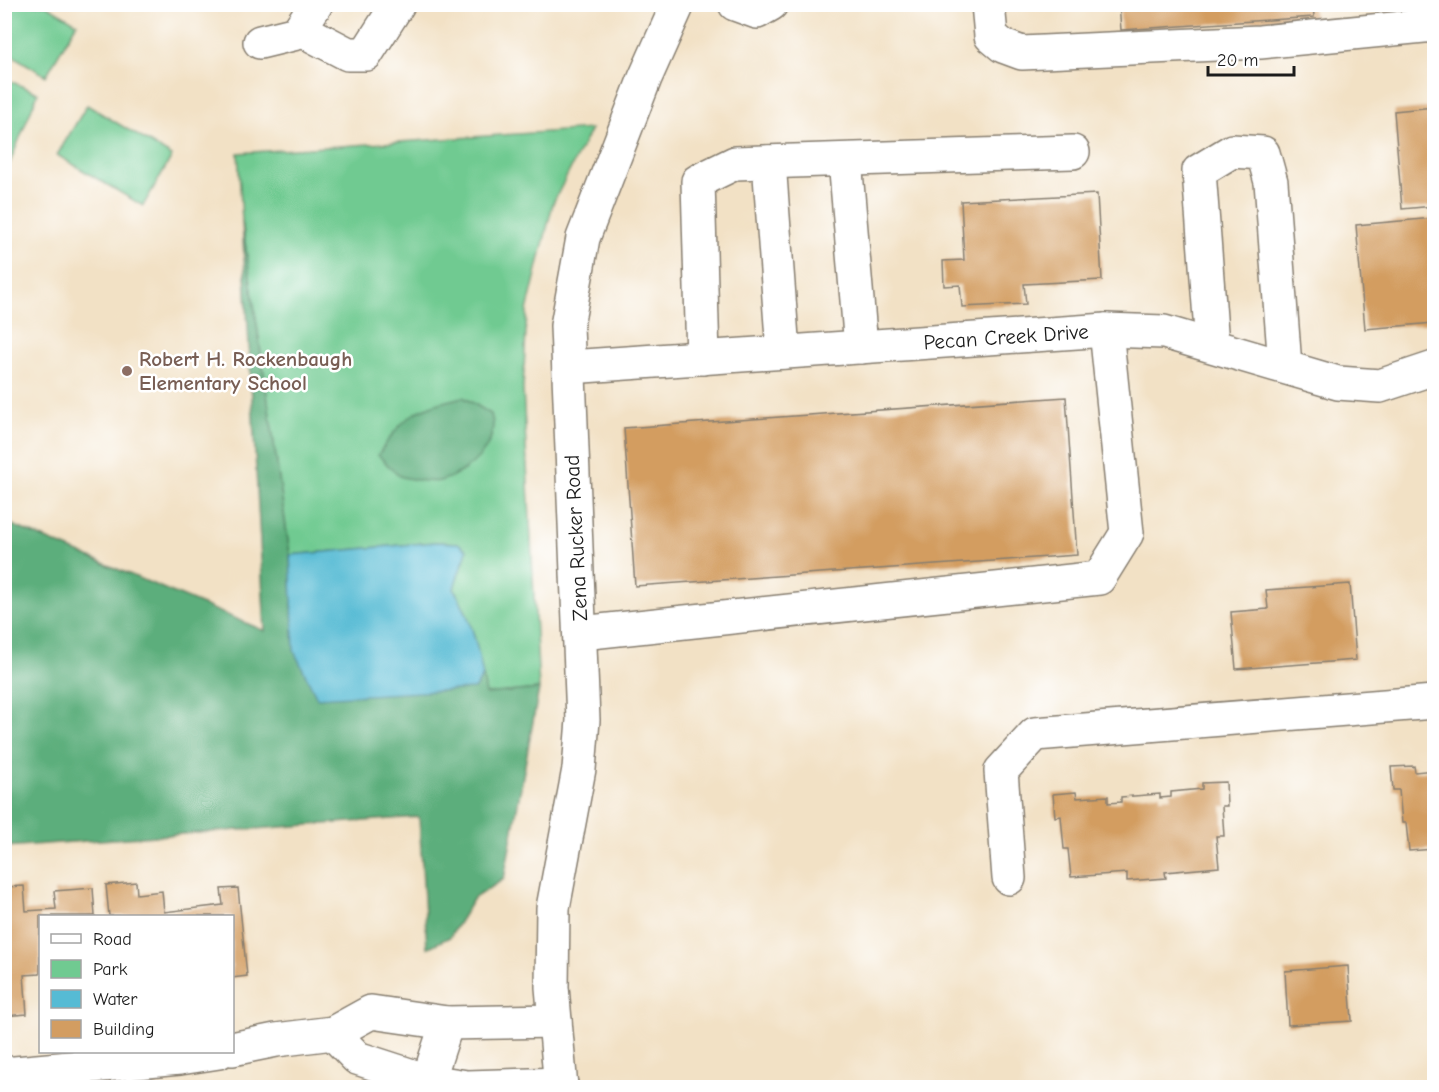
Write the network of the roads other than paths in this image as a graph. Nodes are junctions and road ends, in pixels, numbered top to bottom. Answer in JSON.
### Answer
{"nodes":[{"id":1,"x":398,"y":4,"type":"edge"},
{"id":2,"x":678,"y":4,"type":"edge"},
{"id":3,"x":735,"y":4,"type":"edge"},
{"id":4,"x":771,"y":4,"type":"edge"},
{"id":5,"x":988,"y":4,"type":"edge"},
{"id":6,"x":308,"y":17,"type":"edge"},
{"id":7,"x":1434,"y":25,"type":"edge"},
{"id":8,"x":260,"y":42,"type":"dead end"},
{"id":9,"x":1073,"y":152,"type":"dead end"},
{"id":10,"x":845,"y":159,"type":"junction"},
{"id":11,"x":769,"y":162,"type":"junction"},
{"id":12,"x":1106,"y":330,"type":"junction"},
{"id":13,"x":1212,"y":345,"type":"junction"},
{"id":14,"x":861,"y":347,"type":"junction"},
{"id":15,"x":783,"y":352,"type":"junction"},
{"id":16,"x":703,"y":358,"type":"junction"},
{"id":17,"x":1285,"y":366,"type":"junction"},
{"id":18,"x":569,"y":367,"type":"junction"},
{"id":19,"x":1434,"y":368,"type":"edge"},
{"id":20,"x":581,"y":633,"type":"junction"},
{"id":21,"x":1434,"y":702,"type":"edge"},
{"id":22,"x":1009,"y":878,"type":"dead end"},
{"id":23,"x":555,"y":1021,"type":"junction"},
{"id":24,"x":447,"y":1023,"type":"junction"},
{"id":25,"x":333,"y":1033,"type":"junction"},
{"id":26,"x":234,"y":1049,"type":"edge"},
{"id":27,"x":212,"y":1053,"type":"edge"},
{"id":28,"x":4,"y":1074,"type":"edge"},
{"id":29,"x":428,"y":1081,"type":"junction"},
{"id":30,"x":561,"y":1086,"type":"edge"}],
"edges":[{"from":1,"to":6,"type":"street"},
{"from":2,"to":18,"type":"street","name":"Zena Rucker Road"},
{"from":3,"to":4,"type":"street"},
{"from":5,"to":7,"type":"street"},
{"from":6,"to":8,"type":"street"},
{"from":9,"to":10,"type":"street"},
{"from":10,"to":11,"type":"street"},
{"from":10,"to":14,"type":"street"},
{"from":11,"to":15,"type":"street"},
{"from":11,"to":16,"type":"street"},
{"from":12,"to":13,"type":"street","name":"Pecan Creek Drive"},
{"from":12,"to":14,"type":"street","name":"Pecan Creek Drive"},
{"from":12,"to":20,"type":"street"},
{"from":13,"to":17,"type":"street","name":"Pecan Creek Drive"},
{"from":13,"to":17,"type":"street"},
{"from":14,"to":15,"type":"street","name":"Pecan Creek Drive"},
{"from":15,"to":16,"type":"street","name":"Pecan Creek Drive"},
{"from":16,"to":18,"type":"street","name":"Pecan Creek Drive"},
{"from":17,"to":19,"type":"street","name":"Pecan Creek Drive"},
{"from":18,"to":20,"type":"street","name":"Zena Rucker Road"},
{"from":20,"to":23,"type":"street","name":"Zena Rucker Road"},
{"from":21,"to":22,"type":"street"},
{"from":23,"to":24,"type":"street"},
{"from":23,"to":30,"type":"street","name":"Zena Rucker Road"},
{"from":24,"to":25,"type":"street"},
{"from":24,"to":29,"type":"street"},
{"from":25,"to":26,"type":"street"},
{"from":25,"to":29,"type":"street"},
{"from":27,"to":28,"type":"street"},
{"from":29,"to":30,"type":"street"}]}
